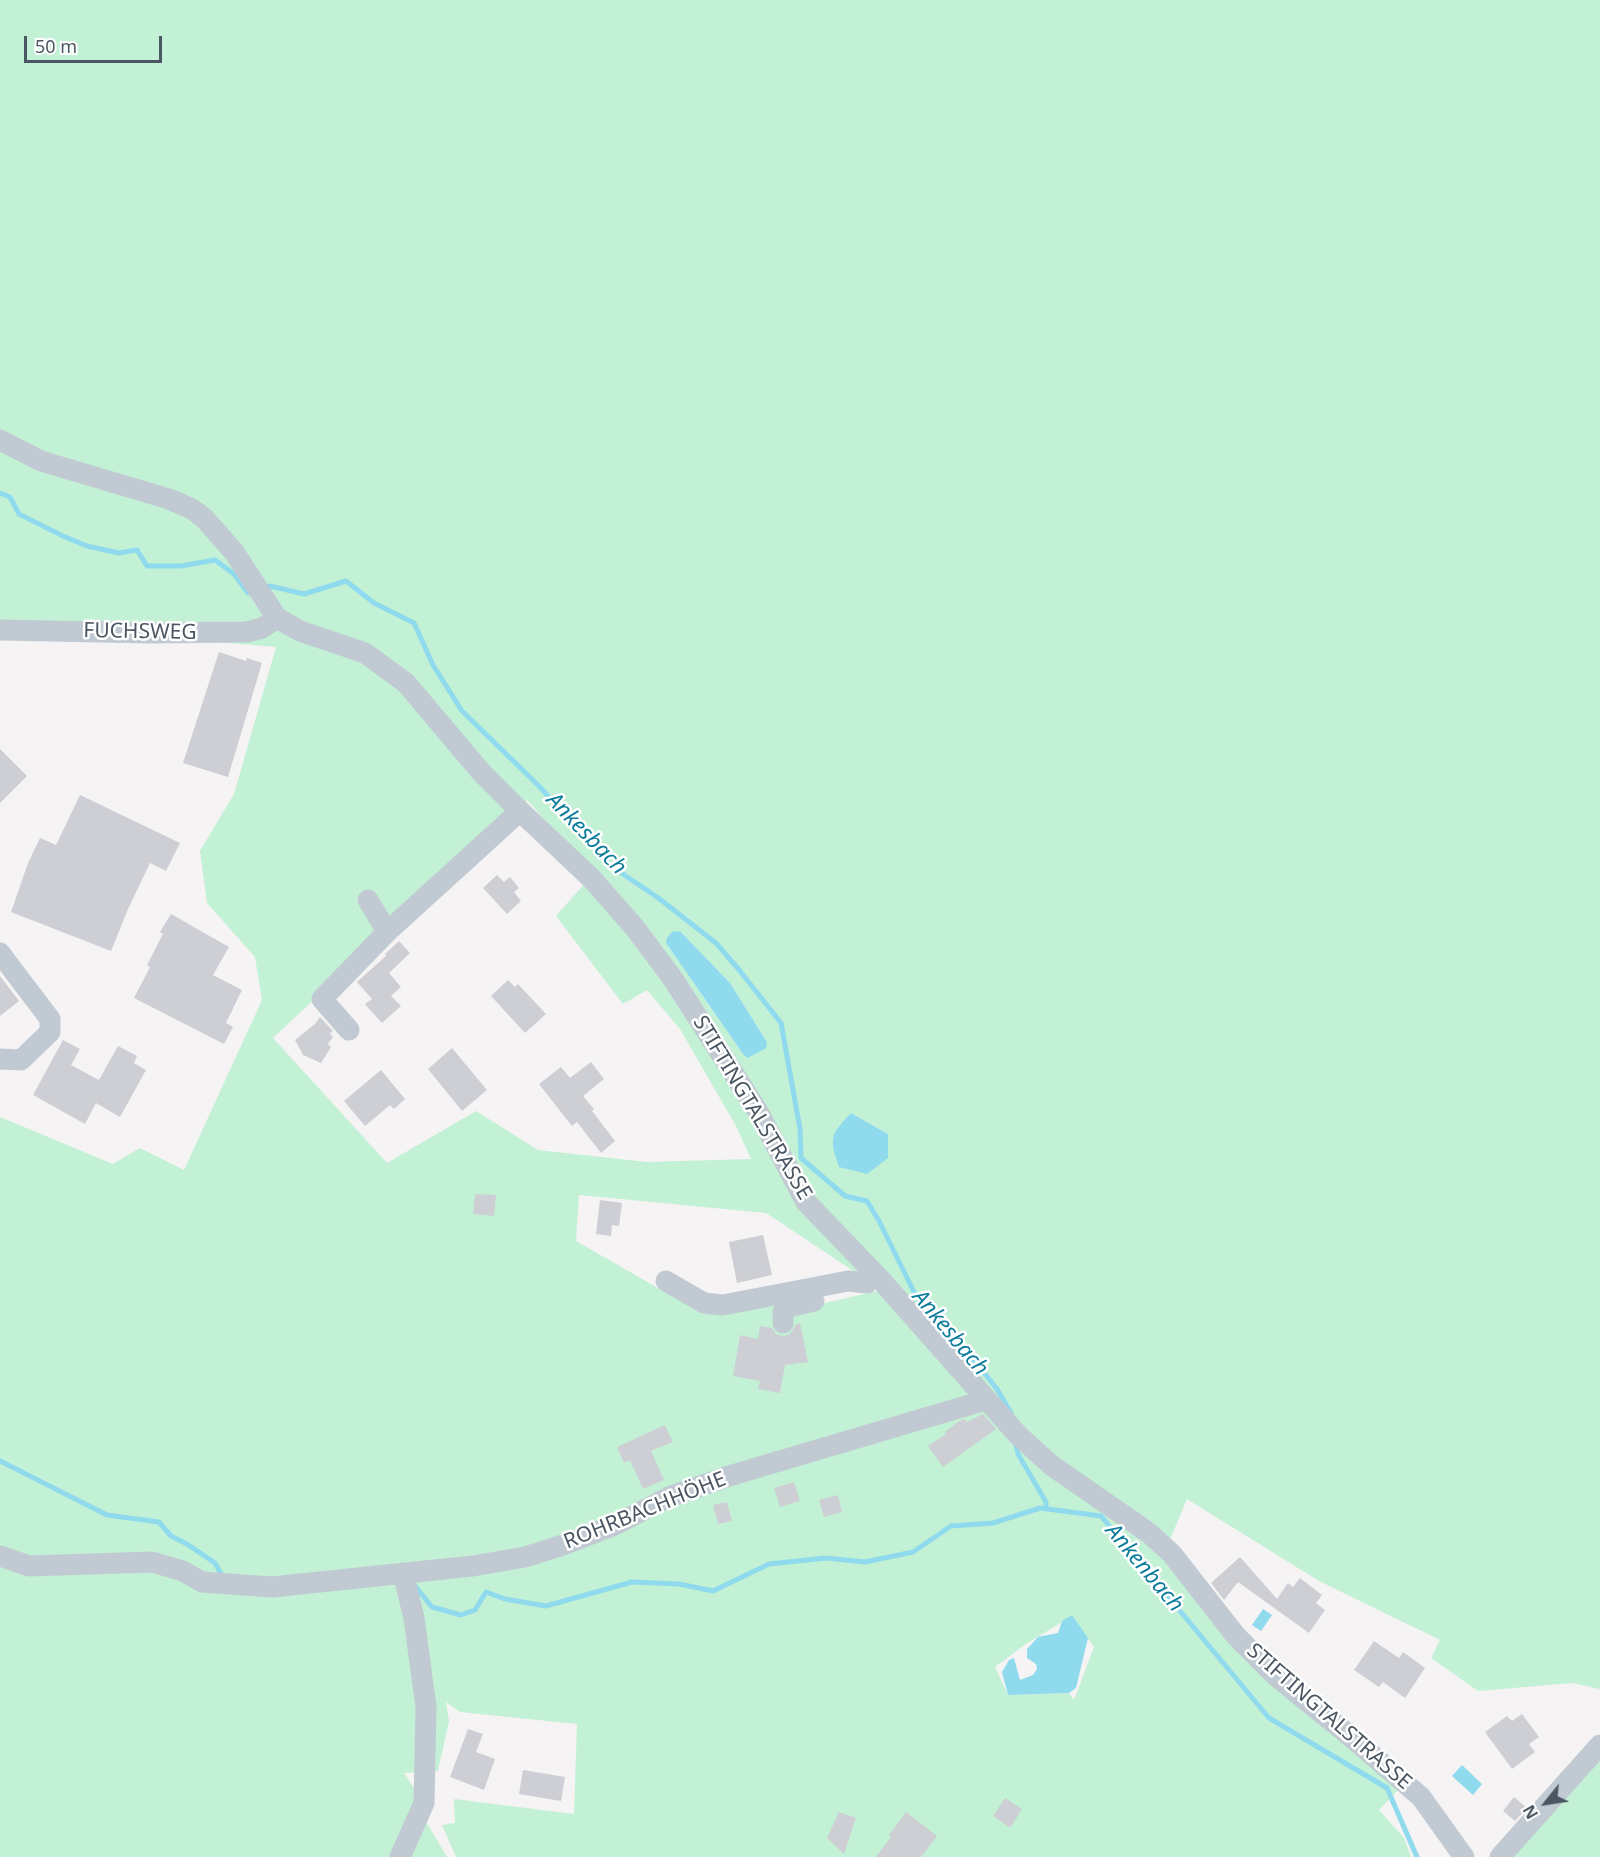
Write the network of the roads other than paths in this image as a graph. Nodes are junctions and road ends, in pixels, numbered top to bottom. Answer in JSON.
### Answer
{"nodes":[{"id":1,"x":0,"y":440,"type":"edge"},
{"id":2,"x":277,"y":618,"type":"junction"},
{"id":3,"x":0,"y":630,"type":"edge"},
{"id":4,"x":520,"y":811,"type":"junction"},
{"id":5,"x":368,"y":900,"type":"dead end"},
{"id":6,"x":387,"y":932,"type":"junction"},
{"id":7,"x":0,"y":953,"type":"edge"},
{"id":8,"x":349,"y":1030,"type":"dead end"},
{"id":9,"x":0,"y":1059,"type":"edge"},
{"id":10,"x":666,"y":1281,"type":"dead end"},
{"id":11,"x":874,"y":1281,"type":"junction"},
{"id":12,"x":783,"y":1323,"type":"dead end"},
{"id":13,"x":986,"y":1400,"type":"junction"},
{"id":14,"x":0,"y":1556,"type":"edge"},
{"id":15,"x":403,"y":1573,"type":"junction"},
{"id":16,"x":1600,"y":1745,"type":"edge"},
{"id":17,"x":400,"y":1857,"type":"edge"},
{"id":18,"x":1464,"y":1857,"type":"edge"},
{"id":19,"x":1500,"y":1857,"type":"edge"}],
"edges":[{"from":1,"to":2,"type":"street","name":"STIFTINGTALSTRASSE"},
{"from":2,"to":3,"type":"street","name":"FUCHSWEG"},
{"from":2,"to":4,"type":"street","name":"STIFTINGTALSTRASSE"},
{"from":4,"to":6,"type":"street"},
{"from":4,"to":11,"type":"street","name":"STIFTINGTALSTRASSE"},
{"from":5,"to":6,"type":"street"},
{"from":6,"to":8,"type":"street"},
{"from":7,"to":9,"type":"street"},
{"from":10,"to":11,"type":"street"},
{"from":11,"to":12,"type":"street"},
{"from":11,"to":13,"type":"street","name":"STIFTINGTALSTRASSE"},
{"from":13,"to":15,"type":"street","name":"ROHRBACHHÖHE"},
{"from":13,"to":18,"type":"street","name":"STIFTINGTALSTRASSE"},
{"from":14,"to":15,"type":"street","name":"ROHRBACHHÖHE"},
{"from":15,"to":17,"type":"street"},
{"from":16,"to":19,"type":"street"}]}
